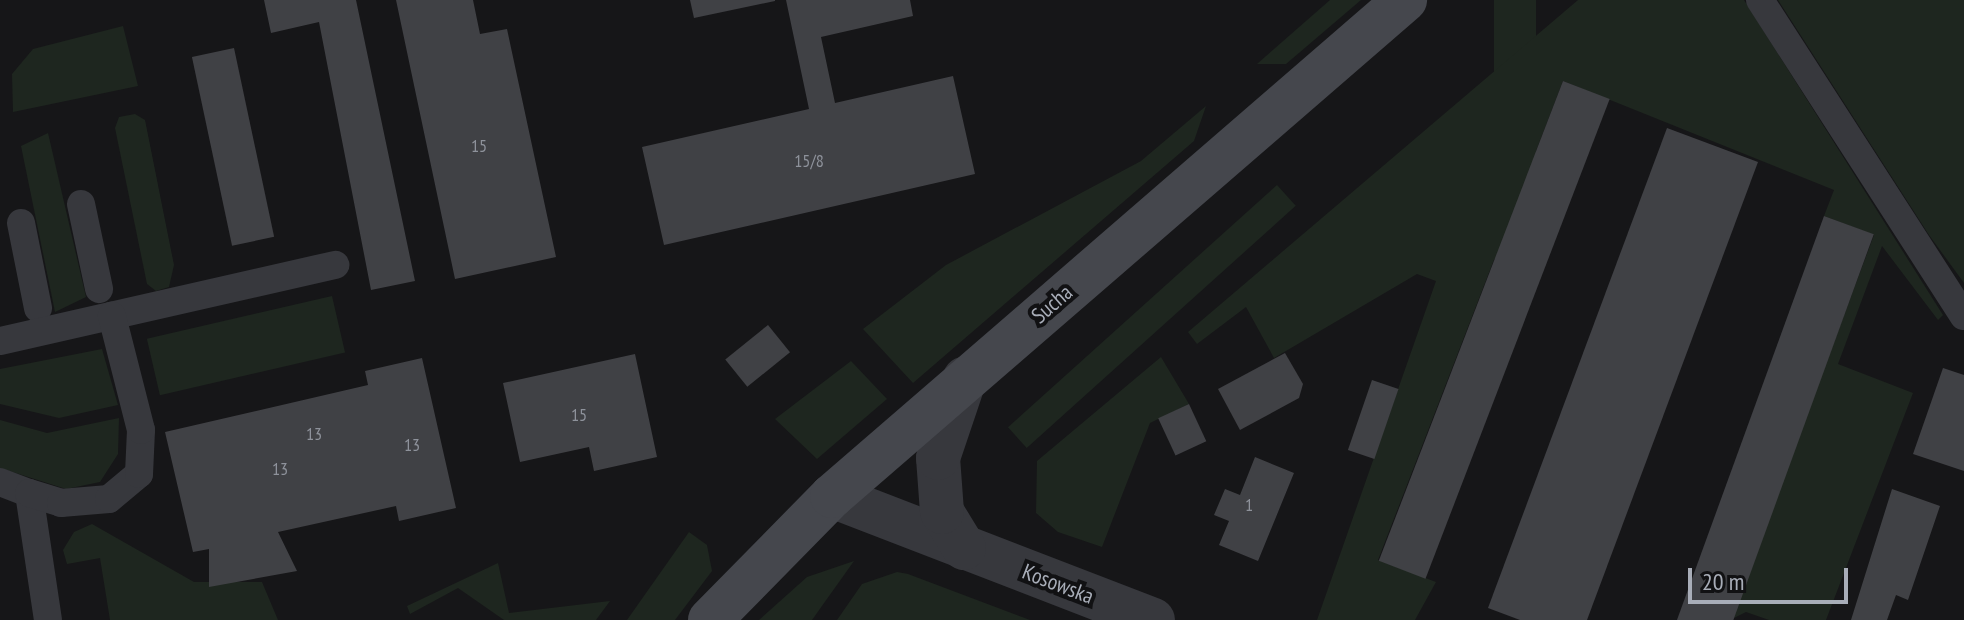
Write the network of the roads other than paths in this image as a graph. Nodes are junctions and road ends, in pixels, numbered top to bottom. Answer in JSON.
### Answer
{"nodes":[{"id":1,"x":1405,"y":0,"type":"edge"},
{"id":2,"x":1760,"y":0,"type":"edge"},
{"id":3,"x":81,"y":204,"type":"dead end"},
{"id":4,"x":21,"y":223,"type":"dead end"},
{"id":5,"x":335,"y":265,"type":"dead end"},
{"id":6,"x":99,"y":289,"type":"dead end"},
{"id":7,"x":38,"y":308,"type":"dead end"},
{"id":8,"x":112,"y":316,"type":"junction"},
{"id":9,"x":1964,"y":316,"type":"edge"},
{"id":10,"x":0,"y":341,"type":"edge"},
{"id":11,"x":965,"y":378,"type":"junction"},
{"id":12,"x":0,"y":482,"type":"edge"},
{"id":13,"x":29,"y":493,"type":"junction"},
{"id":14,"x":832,"y":496,"type":"junction"},
{"id":15,"x":964,"y":548,"type":"junction"},
{"id":16,"x":48,"y":620,"type":"edge"},
{"id":17,"x":710,"y":620,"type":"edge"},
{"id":18,"x":1153,"y":620,"type":"edge"}],
"edges":[{"from":1,"to":11,"type":"street","name":"Sucha"},
{"from":2,"to":9,"type":"lane"},
{"from":3,"to":6,"type":"lane"},
{"from":4,"to":7,"type":"lane"},
{"from":5,"to":8,"type":"lane"},
{"from":8,"to":10,"type":"lane"},
{"from":8,"to":13,"type":"lane"},
{"from":11,"to":14,"type":"street","name":"Sucha"},
{"from":11,"to":15,"type":"street"},
{"from":12,"to":13,"type":"lane"},
{"from":13,"to":16,"type":"lane"},
{"from":14,"to":15,"type":"street","name":"Kosowska"},
{"from":14,"to":17,"type":"street","name":"Sucha"},
{"from":15,"to":18,"type":"street","name":"Kosowska"}]}
